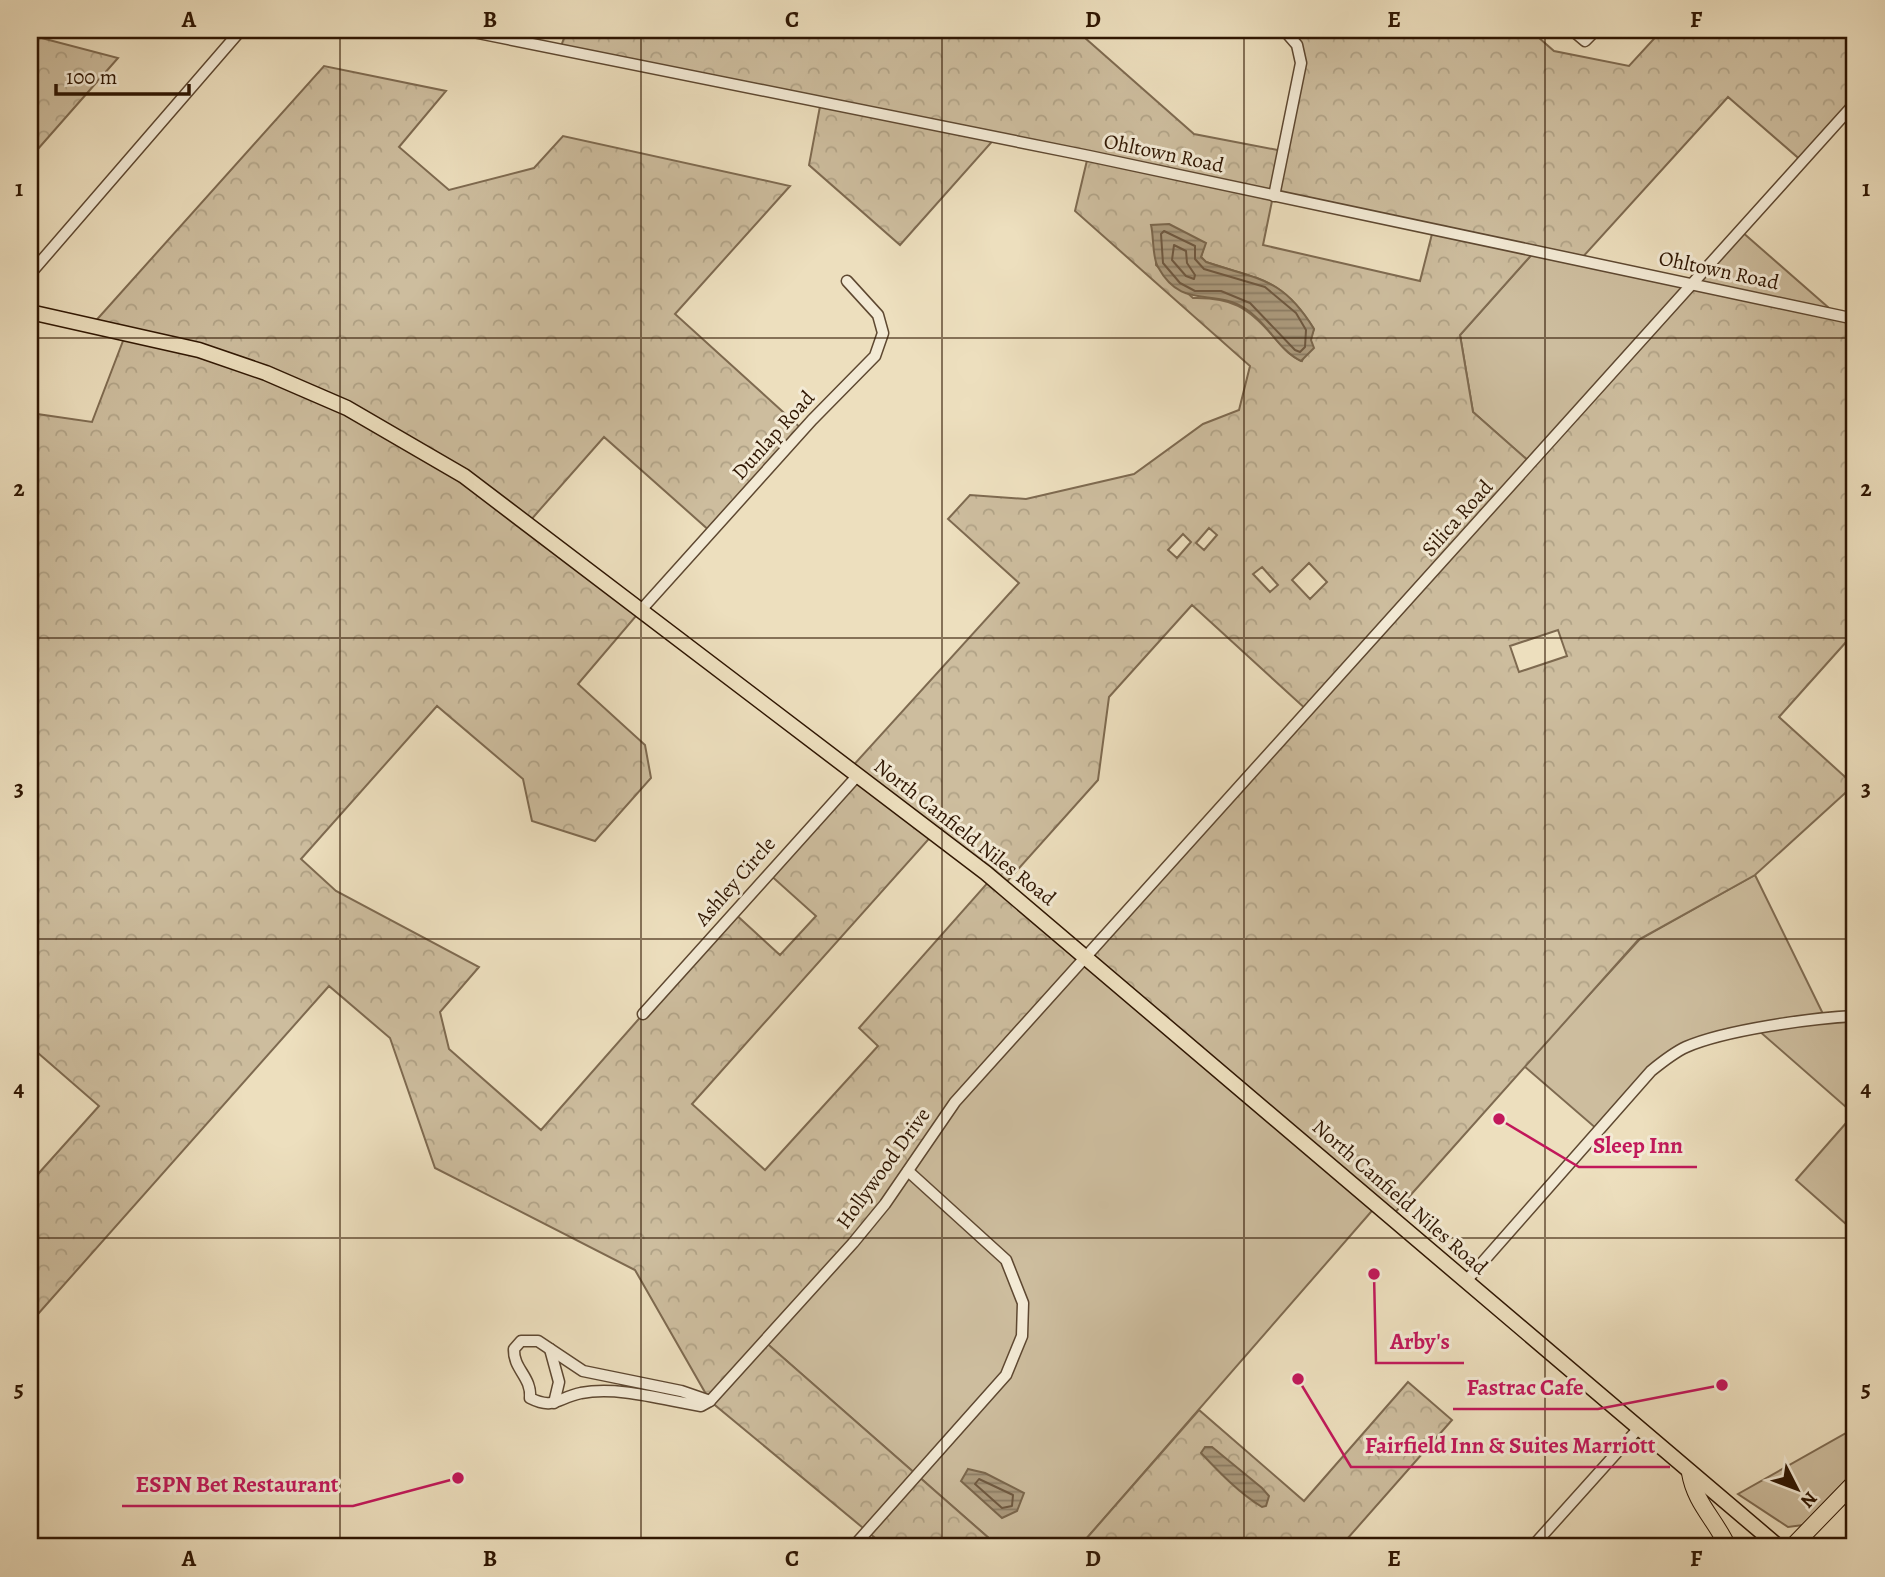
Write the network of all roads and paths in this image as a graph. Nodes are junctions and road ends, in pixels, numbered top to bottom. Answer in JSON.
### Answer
{"nodes":[{"id":1,"x":241,"y":30,"type":"edge"},
{"id":2,"x":463,"y":30,"type":"edge"},
{"id":3,"x":1284,"y":30,"type":"edge"},
{"id":4,"x":1572,"y":30,"type":"edge"},
{"id":5,"x":1596,"y":30,"type":"edge"},
{"id":6,"x":1855,"y":103,"type":"edge"},
{"id":7,"x":1273,"y":195,"type":"junction"},
{"id":8,"x":30,"y":274,"type":"edge"},
{"id":9,"x":847,"y":281,"type":"dead end"},
{"id":10,"x":1693,"y":284,"type":"junction"},
{"id":11,"x":30,"y":312,"type":"edge"},
{"id":12,"x":1855,"y":319,"type":"edge"},
{"id":13,"x":642,"y":609,"type":"junction"},
{"id":14,"x":858,"y":775,"type":"junction"},
{"id":15,"x":1087,"y":956,"type":"junction"},
{"id":16,"x":643,"y":1014,"type":"dead end"},
{"id":17,"x":1855,"y":1016,"type":"edge"},
{"id":18,"x":908,"y":1171,"type":"junction"},
{"id":19,"x":1466,"y":1281,"type":"junction"},
{"id":20,"x":549,"y":1347,"type":"junction"},
{"id":21,"x":710,"y":1401,"type":"junction"},
{"id":22,"x":554,"y":1403,"type":"junction"},
{"id":23,"x":1638,"y":1429,"type":"junction"},
{"id":24,"x":1690,"y":1473,"type":"junction"},
{"id":25,"x":1855,"y":1482,"type":"edge"},
{"id":26,"x":853,"y":1547,"type":"edge"},
{"id":27,"x":1532,"y":1547,"type":"edge"},
{"id":28,"x":1728,"y":1547,"type":"edge"},
{"id":29,"x":1779,"y":1547,"type":"edge"},
{"id":30,"x":1792,"y":1547,"type":"edge"}],
"edges":[{"from":1,"to":8,"type":"street"},
{"from":2,"to":7,"type":"street","name":"Ohltown Road"},
{"from":3,"to":7,"type":"street"},
{"from":4,"to":5,"type":"street"},
{"from":6,"to":10,"type":"street","name":"Silica Road"},
{"from":7,"to":10,"type":"street","name":"Ohltown Road"},
{"from":9,"to":13,"type":"street","name":"Dunlap Road"},
{"from":10,"to":12,"type":"street","name":"Ohltown Road"},
{"from":10,"to":15,"type":"street","name":"Silica Road"},
{"from":11,"to":13,"type":"main road","name":"North Canfield Niles Road"},
{"from":13,"to":14,"type":"main road","name":"North Canfield Niles Road"},
{"from":14,"to":15,"type":"main road","name":"North Canfield Niles Road"},
{"from":14,"to":16,"type":"street","name":"Ashley Circle"},
{"from":15,"to":18,"type":"street","name":"Hollywood Drive"},
{"from":15,"to":19,"type":"main road","name":"North Canfield Niles Road"},
{"from":17,"to":19,"type":"street"},
{"from":18,"to":21,"type":"street","name":"Hollywood Drive"},
{"from":18,"to":26,"type":"street"},
{"from":19,"to":23,"type":"main road","name":"North Canfield Niles Road"},
{"from":20,"to":21,"type":"street"},
{"from":20,"to":22,"type":"street"},
{"from":20,"to":22,"type":"street"},
{"from":21,"to":22,"type":"street"},
{"from":23,"to":24,"type":"main road","name":"North Canfield Niles Road"},
{"from":23,"to":27,"type":"street"},
{"from":24,"to":28,"type":"highway"},
{"from":24,"to":29,"type":"main road","name":"North Canfield Niles Road"},
{"from":25,"to":30,"type":"highway"}]}
